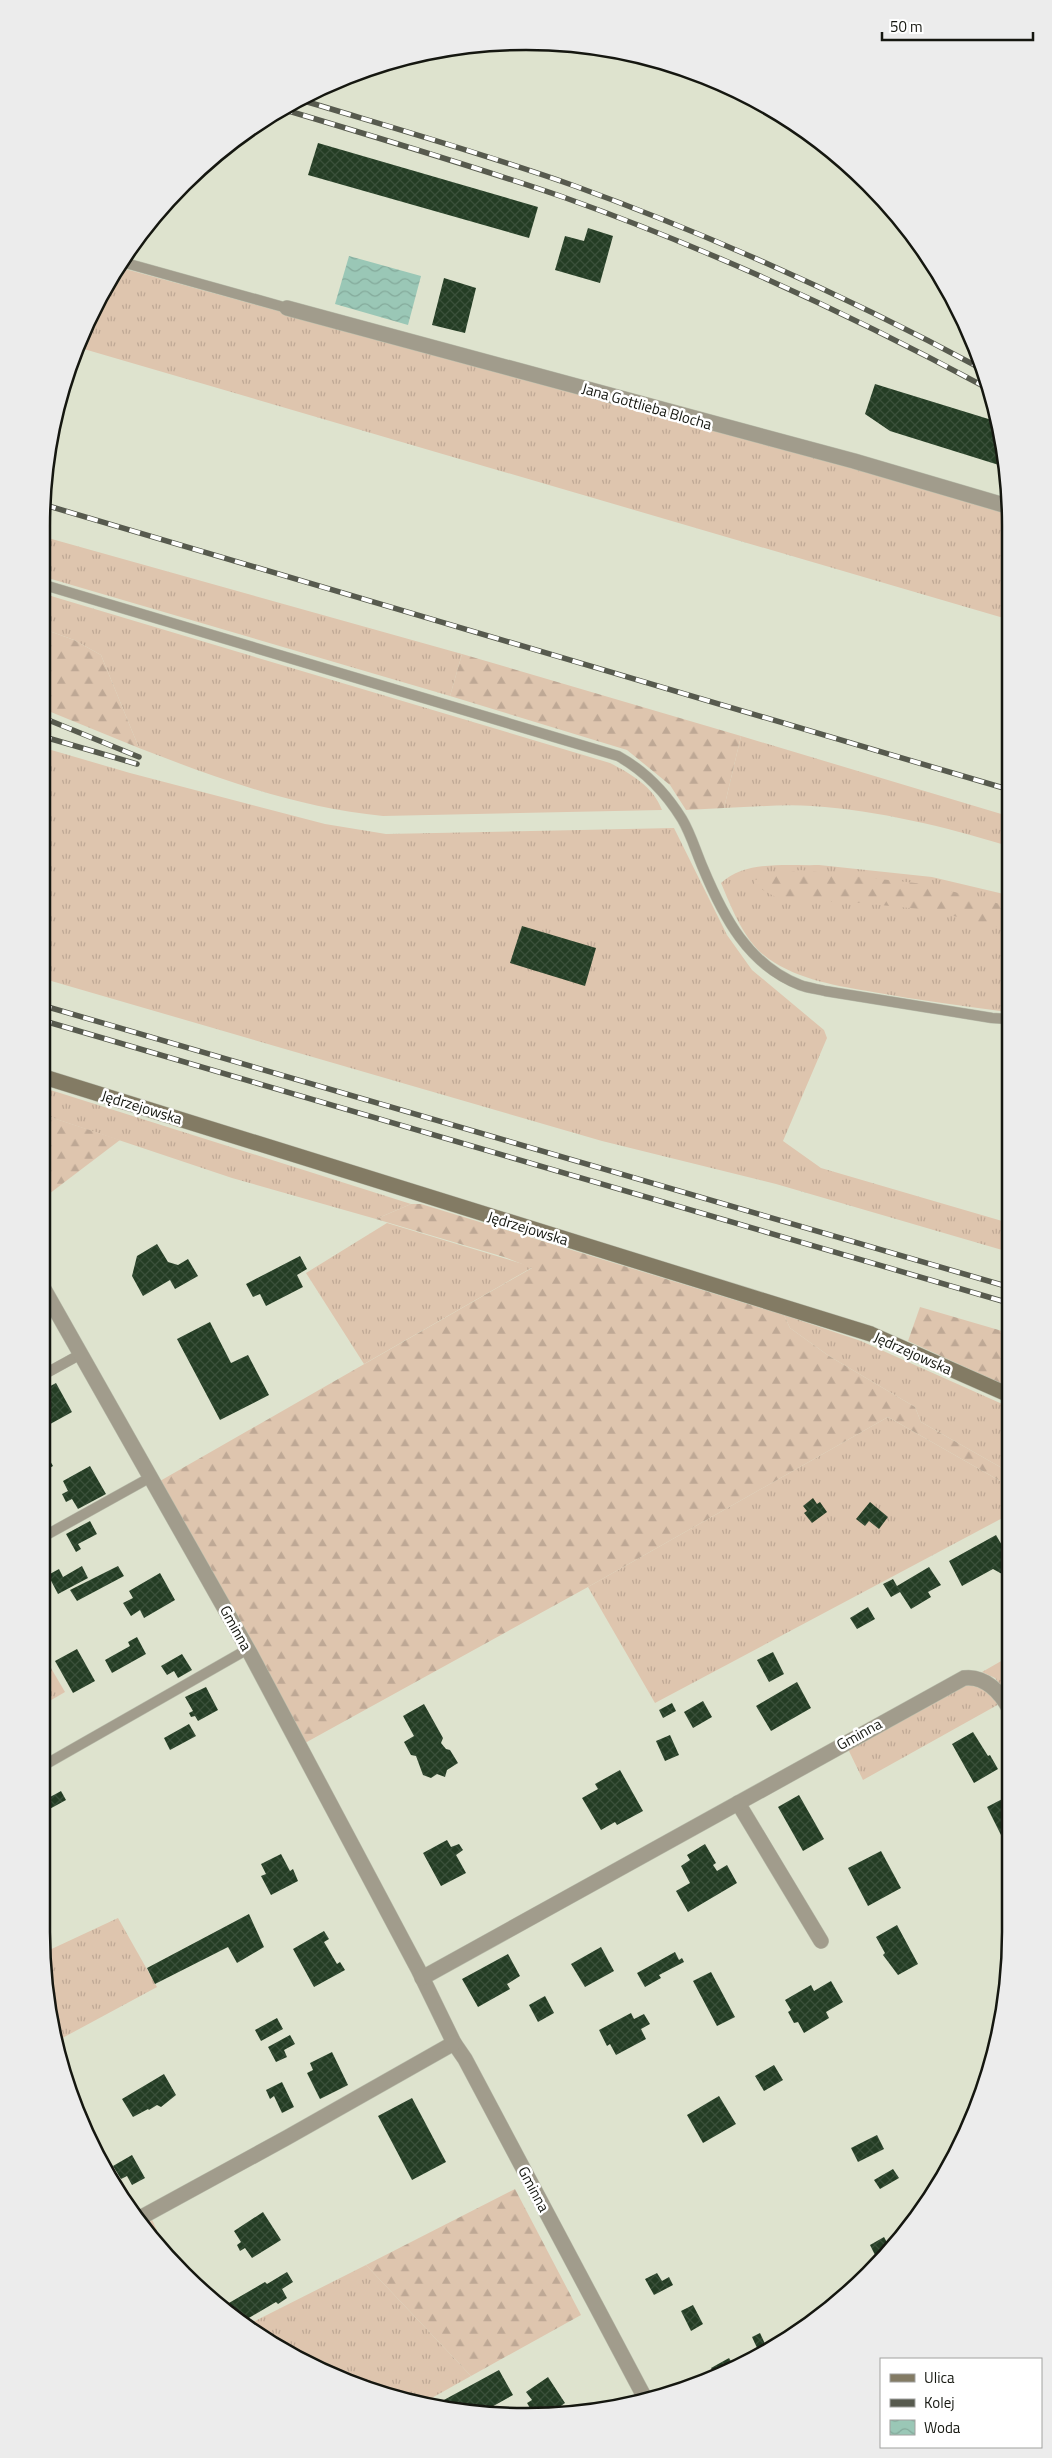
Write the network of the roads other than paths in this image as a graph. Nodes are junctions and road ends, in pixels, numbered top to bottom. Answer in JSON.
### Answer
{"nodes":[{"id":1,"x":129,"y":264,"type":"edge"},
{"id":2,"x":287,"y":308,"type":"joint"},
{"id":3,"x":1001,"y":504,"type":"edge"},
{"id":4,"x":50,"y":587,"type":"edge"},
{"id":5,"x":1002,"y":1019,"type":"edge"},
{"id":6,"x":50,"y":1079,"type":"edge"},
{"id":7,"x":50,"y":1300,"type":"edge"},
{"id":8,"x":81,"y":1354,"type":"junction"},
{"id":9,"x":50,"y":1371,"type":"edge"},
{"id":10,"x":1002,"y":1392,"type":"edge"},
{"id":11,"x":151,"y":1478,"type":"junction"},
{"id":12,"x":50,"y":1533,"type":"edge"},
{"id":13,"x":248,"y":1649,"type":"junction"},
{"id":14,"x":1002,"y":1699,"type":"edge"},
{"id":15,"x":50,"y":1762,"type":"edge"},
{"id":16,"x":738,"y":1803,"type":"junction"},
{"id":17,"x":821,"y":1940,"type":"dead end"},
{"id":18,"x":422,"y":1978,"type":"junction"},
{"id":19,"x":454,"y":2043,"type":"junction"},
{"id":20,"x":144,"y":2216,"type":"edge"},
{"id":21,"x":643,"y":2394,"type":"edge"}],
"edges":[{"from":1,"to":2,"type":"lane"},
{"from":2,"to":3,"type":"street","name":"Jana Gottlieba Blocha"},
{"from":4,"to":5,"type":"lane"},
{"from":6,"to":10,"type":"street","name":"Jędrzejowska"},
{"from":7,"to":8,"type":"street","name":"Gminna"},
{"from":8,"to":9,"type":"lane"},
{"from":8,"to":11,"type":"street","name":"Gminna"},
{"from":11,"to":12,"type":"lane"},
{"from":11,"to":13,"type":"street","name":"Gminna"},
{"from":13,"to":15,"type":"lane"},
{"from":13,"to":18,"type":"street","name":"Gminna"},
{"from":14,"to":16,"type":"street","name":"Gminna"},
{"from":16,"to":17,"type":"street"},
{"from":16,"to":18,"type":"street","name":"Gminna"},
{"from":18,"to":19,"type":"street","name":"Gminna"},
{"from":19,"to":20,"type":"street"},
{"from":19,"to":21,"type":"street","name":"Gminna"}]}
